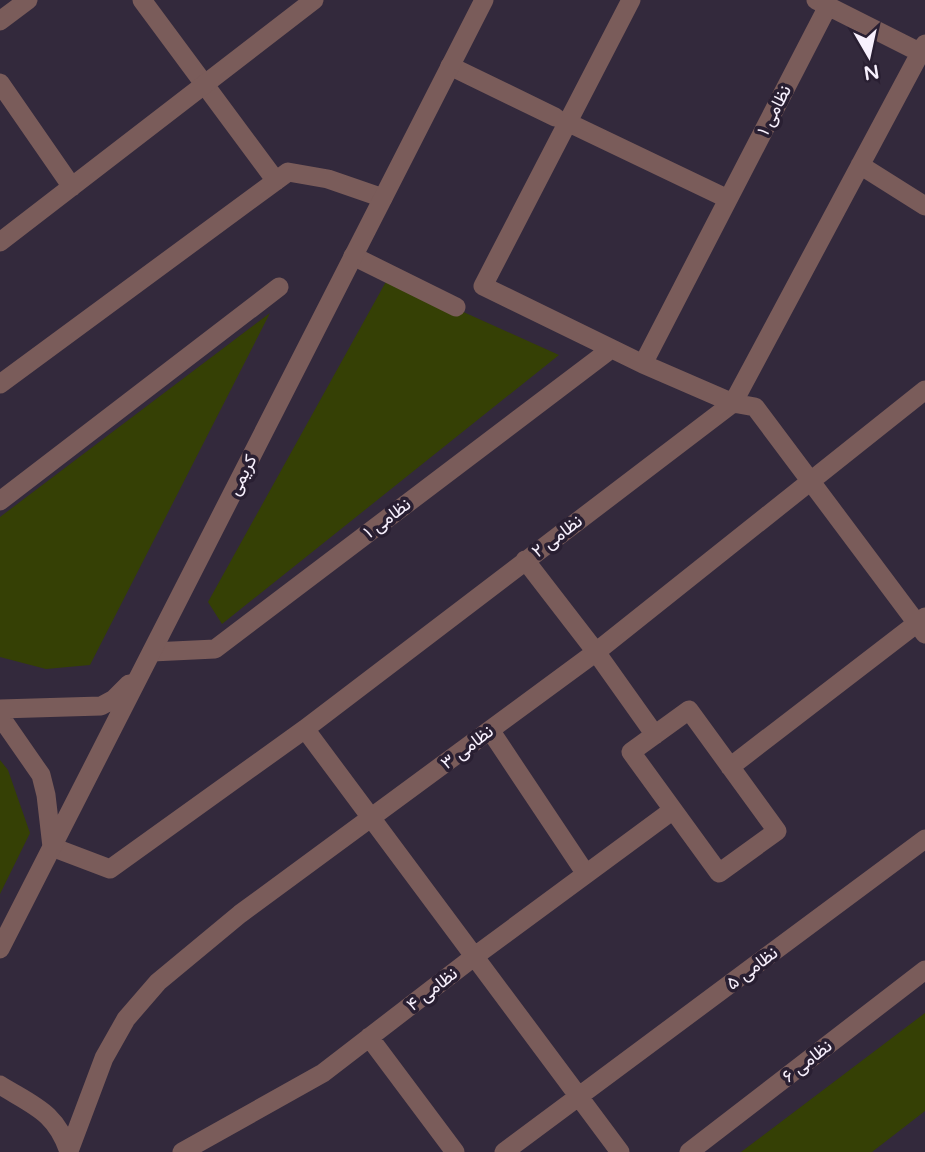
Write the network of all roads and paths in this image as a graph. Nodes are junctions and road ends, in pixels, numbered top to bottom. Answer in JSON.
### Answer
{"nodes":[{"id":1,"x":28,"y":0,"type":"edge"},
{"id":2,"x":142,"y":0,"type":"edge"},
{"id":3,"x":314,"y":0,"type":"edge"},
{"id":4,"x":484,"y":0,"type":"edge"},
{"id":5,"x":631,"y":0,"type":"edge"},
{"id":6,"x":822,"y":3,"type":"edge"},
{"id":7,"x":0,"y":21,"type":"edge"},
{"id":8,"x":923,"y":50,"type":"edge"},
{"id":9,"x":450,"y":66,"type":"junction"},
{"id":10,"x":0,"y":83,"type":"edge"},
{"id":11,"x":205,"y":85,"type":"junction"},
{"id":12,"x":561,"y":119,"type":"junction"},
{"id":13,"x":860,"y":165,"type":"junction"},
{"id":14,"x":276,"y":181,"type":"junction"},
{"id":15,"x":72,"y":187,"type":"junction"},
{"id":16,"x":383,"y":198,"type":"junction"},
{"id":17,"x":728,"y":199,"type":"junction"},
{"id":18,"x":925,"y":206,"type":"edge"},
{"id":19,"x":0,"y":243,"type":"edge"},
{"id":20,"x":354,"y":256,"type":"junction"},
{"id":21,"x":279,"y":287,"type":"dead end"},
{"id":22,"x":456,"y":307,"type":"dead end"},
{"id":23,"x":611,"y":349,"type":"junction"},
{"id":24,"x":643,"y":364,"type":"junction"},
{"id":25,"x":0,"y":384,"type":"edge"},
{"id":26,"x":925,"y":390,"type":"edge"},
{"id":27,"x":733,"y":403,"type":"junction"},
{"id":28,"x":811,"y":482,"type":"junction"},
{"id":29,"x":0,"y":501,"type":"edge"},
{"id":30,"x":525,"y":560,"type":"junction"},
{"id":31,"x":922,"y":625,"type":"edge"},
{"id":32,"x":152,"y":652,"type":"junction"},
{"id":33,"x":596,"y":652,"type":"junction"},
{"id":34,"x":142,"y":671,"type":"junction"},
{"id":35,"x":0,"y":709,"type":"edge"},
{"id":36,"x":0,"y":716,"type":"edge"},
{"id":37,"x":305,"y":729,"type":"junction"},
{"id":38,"x":490,"y":730,"type":"junction"},
{"id":39,"x":655,"y":735,"type":"junction"},
{"id":40,"x":730,"y":767,"type":"junction"},
{"id":41,"x":673,"y":810,"type":"junction"},
{"id":42,"x":371,"y":818,"type":"junction"},
{"id":43,"x":925,"y":839,"type":"edge"},
{"id":44,"x":52,"y":847,"type":"junction"},
{"id":45,"x":586,"y":874,"type":"junction"},
{"id":46,"x":0,"y":949,"type":"edge"},
{"id":47,"x":475,"y":956,"type":"junction"},
{"id":48,"x":925,"y":970,"type":"edge"},
{"id":49,"x":369,"y":1037,"type":"junction"},
{"id":50,"x":0,"y":1085,"type":"edge"},
{"id":51,"x":580,"y":1098,"type":"junction"},
{"id":52,"x":69,"y":1152,"type":"edge"},
{"id":53,"x":182,"y":1152,"type":"edge"},
{"id":54,"x":455,"y":1152,"type":"edge"},
{"id":55,"x":504,"y":1152,"type":"edge"},
{"id":56,"x":620,"y":1152,"type":"edge"},
{"id":57,"x":689,"y":1152,"type":"edge"}],
"edges":[{"from":1,"to":7,"type":"street"},
{"from":2,"to":11,"type":"street"},
{"from":3,"to":11,"type":"street"},
{"from":4,"to":9,"type":"street","name":"کریمی"},
{"from":5,"to":12,"type":"street"},
{"from":6,"to":8,"type":"street"},
{"from":6,"to":17,"type":"street","name":"نظامی ۱"},
{"from":8,"to":13,"type":"street","name":"نظامی ۲"},
{"from":9,"to":12,"type":"street"},
{"from":9,"to":16,"type":"street","name":"کریمی"},
{"from":10,"to":15,"type":"street"},
{"from":11,"to":14,"type":"street"},
{"from":11,"to":15,"type":"street"},
{"from":12,"to":17,"type":"street"},
{"from":12,"to":23,"type":"street"},
{"from":13,"to":18,"type":"street"},
{"from":13,"to":27,"type":"street","name":"نظامی ۲"},
{"from":14,"to":16,"type":"street"},
{"from":14,"to":25,"type":"street"},
{"from":15,"to":19,"type":"street"},
{"from":16,"to":20,"type":"street","name":"کریمی"},
{"from":17,"to":24,"type":"street","name":"نظامی ۱"},
{"from":20,"to":22,"type":"street"},
{"from":20,"to":32,"type":"street","name":"کریمی"},
{"from":21,"to":29,"type":"street"},
{"from":23,"to":24,"type":"street"},
{"from":23,"to":32,"type":"street","name":"نظامی ۱"},
{"from":24,"to":27,"type":"street"},
{"from":26,"to":28,"type":"street","name":"نظامی ۳"},
{"from":27,"to":28,"type":"street"},
{"from":27,"to":30,"type":"street","name":"نظامی ۲"},
{"from":28,"to":31,"type":"street"},
{"from":28,"to":33,"type":"street","name":"نظامی ۳"},
{"from":30,"to":33,"type":"street"},
{"from":30,"to":37,"type":"street","name":"نظامی ۲"},
{"from":31,"to":40,"type":"street"},
{"from":32,"to":34,"type":"street","name":"کریمی"},
{"from":33,"to":38,"type":"street","name":"نظامی ۳"},
{"from":33,"to":39,"type":"street"},
{"from":34,"to":35,"type":"street"},
{"from":34,"to":44,"type":"street","name":"کریمی"},
{"from":36,"to":44,"type":"street"},
{"from":37,"to":42,"type":"street"},
{"from":37,"to":44,"type":"street","name":"نظامی ۲"},
{"from":38,"to":42,"type":"street","name":"نظامی ۳"},
{"from":38,"to":45,"type":"street"},
{"from":39,"to":40,"type":"street"},
{"from":39,"to":41,"type":"street"},
{"from":40,"to":41,"type":"street"},
{"from":41,"to":45,"type":"street","name":"نظامی ۴"},
{"from":42,"to":47,"type":"street"},
{"from":42,"to":52,"type":"street","name":"نظامی ۳"},
{"from":43,"to":51,"type":"street","name":"نظامی ۵"},
{"from":44,"to":46,"type":"street","name":"کریمی"},
{"from":45,"to":47,"type":"street","name":"نظامی ۴"},
{"from":47,"to":49,"type":"street","name":"نظامی ۴"},
{"from":47,"to":51,"type":"street"},
{"from":48,"to":57,"type":"street","name":"نظامی ۶"},
{"from":49,"to":53,"type":"street","name":"نظامی ۴"},
{"from":49,"to":54,"type":"street"},
{"from":50,"to":52,"type":"street"},
{"from":51,"to":55,"type":"street","name":"نظامی ۵"},
{"from":51,"to":56,"type":"street"}]}
